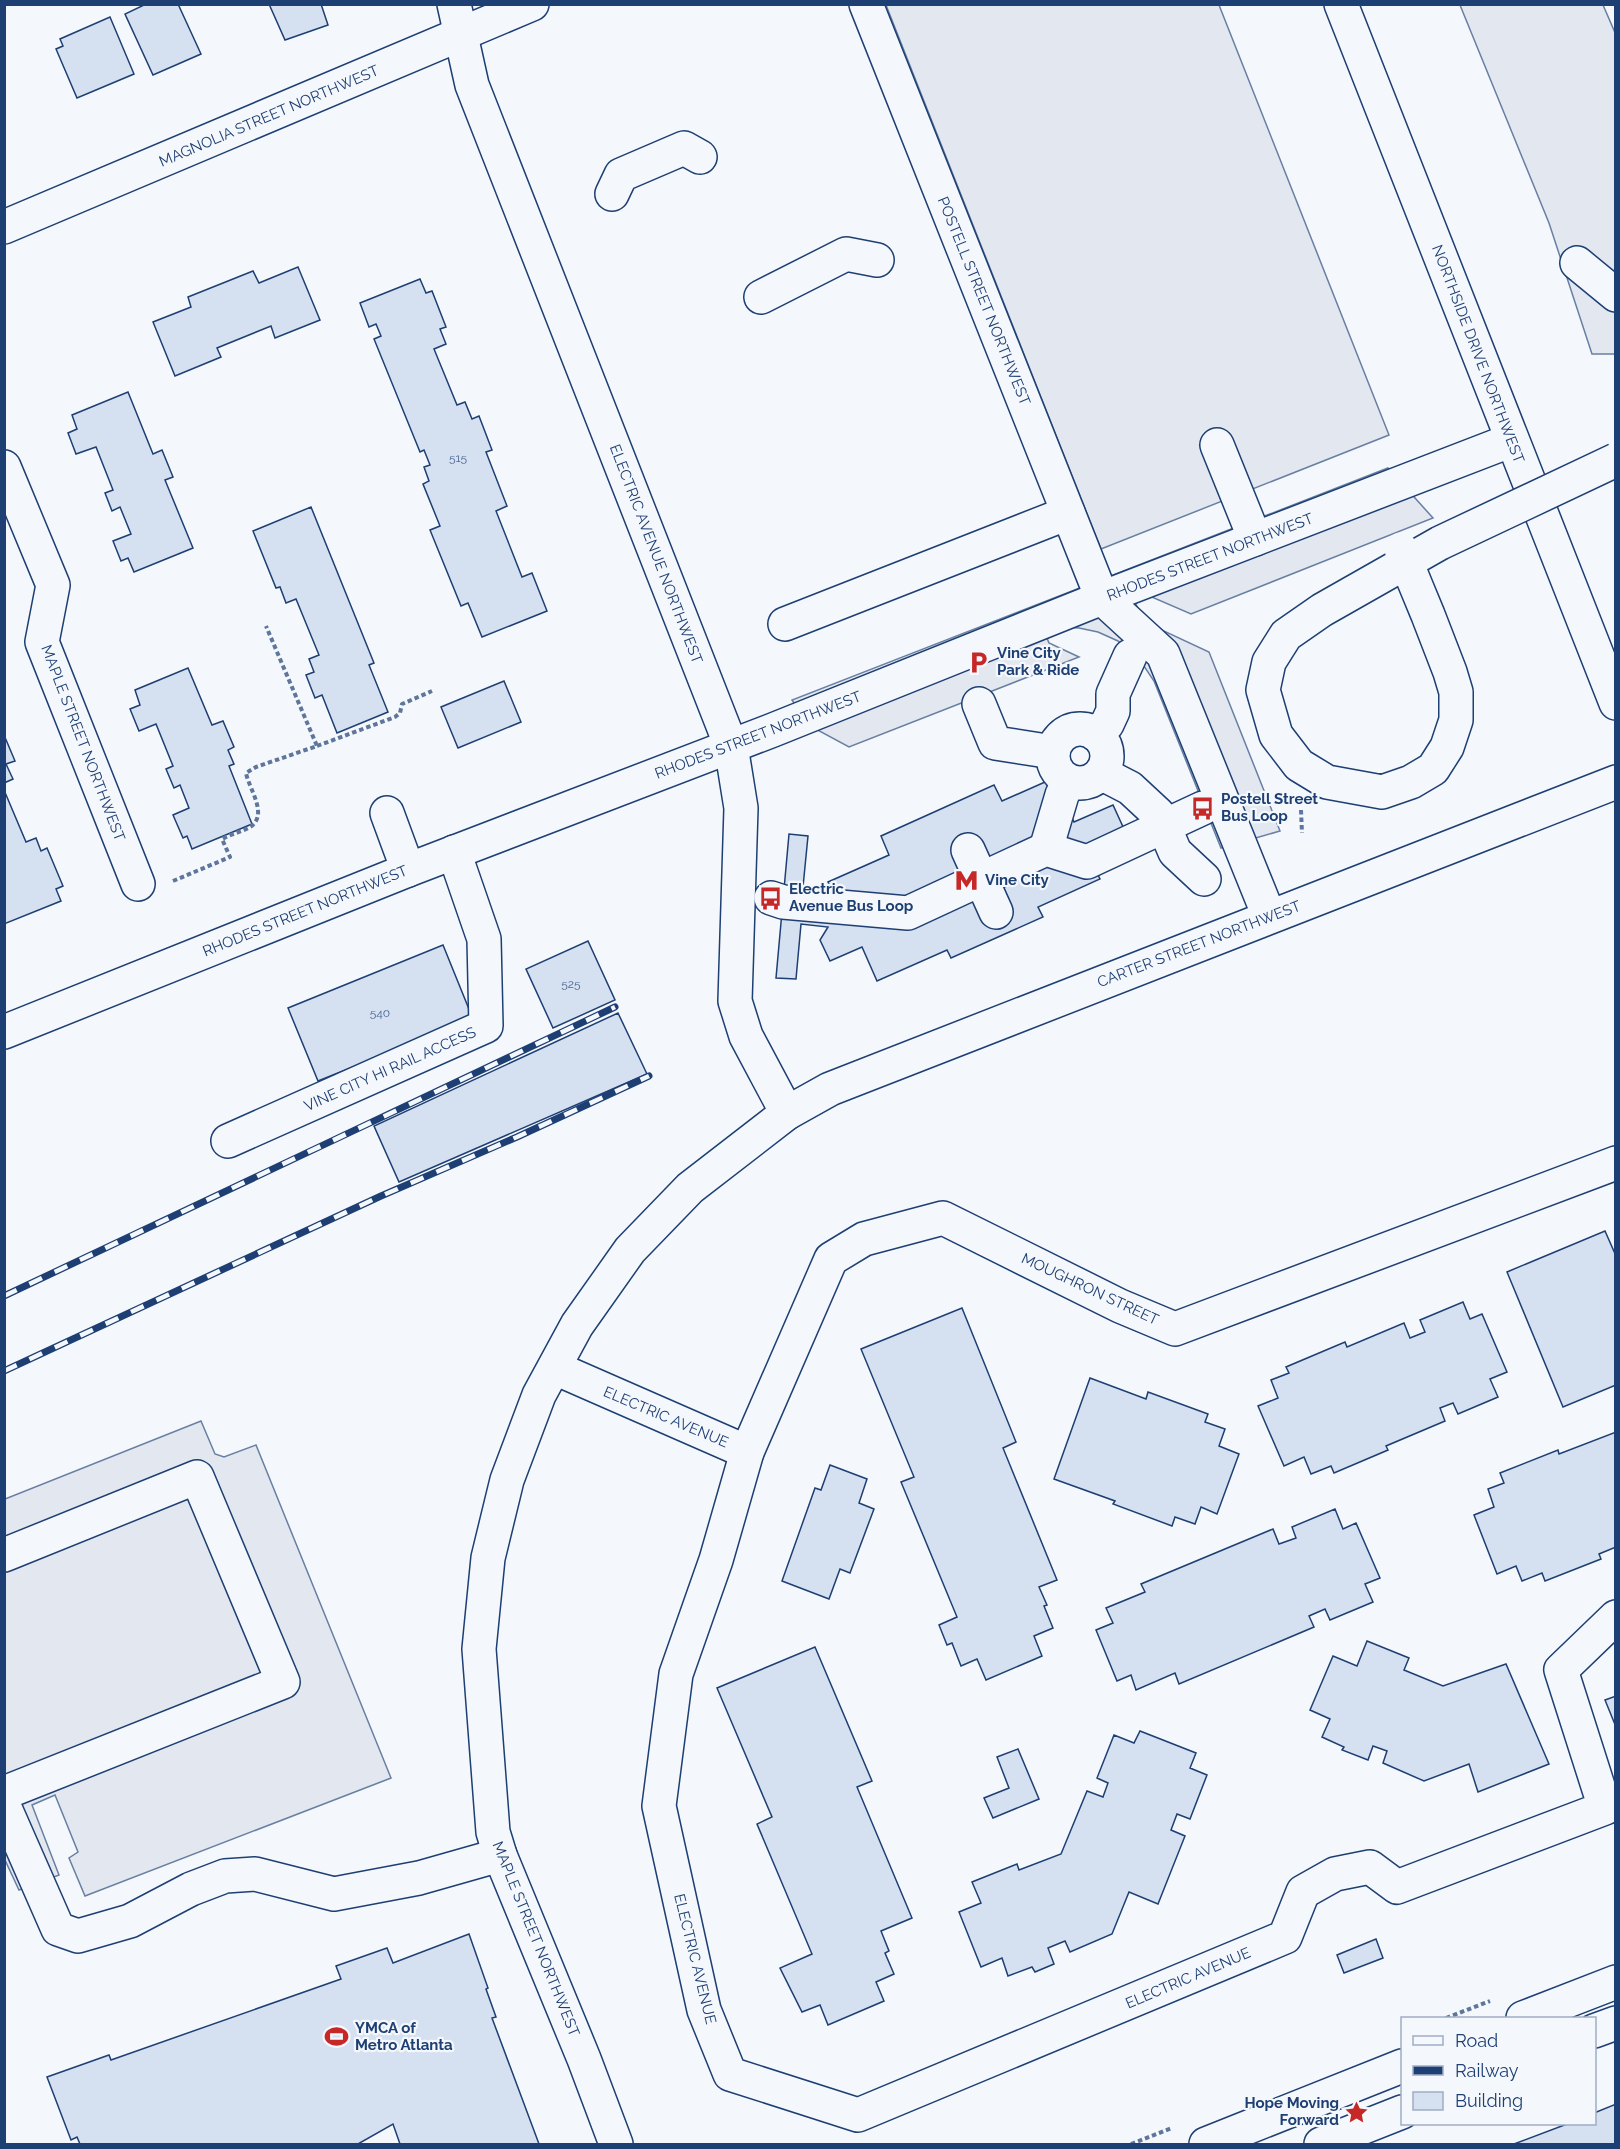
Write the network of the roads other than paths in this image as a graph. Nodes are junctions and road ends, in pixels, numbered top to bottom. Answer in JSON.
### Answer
{"nodes":[{"id":1,"x":532,"y":4,"type":"edge"},
{"id":2,"x":866,"y":4,"type":"edge"},
{"id":3,"x":1341,"y":4,"type":"edge"},
{"id":4,"x":457,"y":19,"type":"edge"},
{"id":5,"x":700,"y":157,"type":"dead end"},
{"id":6,"x":612,"y":194,"type":"dead end"},
{"id":7,"x":4,"y":227,"type":"edge"},
{"id":8,"x":877,"y":260,"type":"dead end"},
{"id":9,"x":1577,"y":263,"type":"dead end"},
{"id":10,"x":1616,"y":295,"type":"edge"},
{"id":11,"x":761,"y":297,"type":"dead end"},
{"id":12,"x":1512,"y":440,"type":"junction"},
{"id":13,"x":1217,"y":445,"type":"dead end"},
{"id":14,"x":1616,"y":460,"type":"edge"},
{"id":15,"x":4,"y":467,"type":"edge"},
{"id":16,"x":1068,"y":513,"type":"junction"},
{"id":17,"x":1255,"y":540,"type":"junction"},
{"id":18,"x":1401,"y":549,"type":"dead end"},
{"id":19,"x":1102,"y":598,"type":"junction"},
{"id":20,"x":784,"y":624,"type":"dead end"},
{"id":21,"x":1130,"y":656,"type":"dead end"},
{"id":22,"x":1616,"y":703,"type":"edge"},
{"id":23,"x":979,"y":704,"type":"dead end"},
{"id":24,"x":1095,"y":734,"type":"junction"},
{"id":25,"x":731,"y":746,"type":"junction"},
{"id":26,"x":1053,"y":752,"type":"junction"},
{"id":27,"x":1101,"y":773,"type":"junction"},
{"id":28,"x":1069,"y":781,"type":"junction"},
{"id":29,"x":1616,"y":782,"type":"edge"},
{"id":30,"x":1203,"y":808,"type":"dead end"},
{"id":31,"x":387,"y":813,"type":"dead end"},
{"id":32,"x":1046,"y":849,"type":"junction"},
{"id":33,"x":968,"y":850,"type":"dead end"},
{"id":34,"x":454,"y":852,"type":"junction"},
{"id":35,"x":408,"y":870,"type":"junction"},
{"id":36,"x":1204,"y":879,"type":"dead end"},
{"id":37,"x":981,"y":880,"type":"junction"},
{"id":38,"x":138,"y":884,"type":"dead end"},
{"id":39,"x":771,"y":898,"type":"dead end"},
{"id":40,"x":996,"y":912,"type":"dead end"},
{"id":41,"x":1269,"y":916,"type":"junction"},
{"id":42,"x":4,"y":1032,"type":"edge"},
{"id":43,"x":787,"y":1113,"type":"junction"},
{"id":44,"x":228,"y":1141,"type":"dead end"},
{"id":45,"x":1616,"y":1163,"type":"edge"},
{"id":46,"x":555,"y":1368,"type":"junction"},
{"id":47,"x":747,"y":1452,"type":"junction"},
{"id":48,"x":4,"y":1555,"type":"edge"},
{"id":49,"x":1616,"y":1617,"type":"edge"},
{"id":50,"x":4,"y":1792,"type":"edge"},
{"id":51,"x":4,"y":1806,"type":"edge"},
{"id":52,"x":500,"y":1855,"type":"junction"},
{"id":53,"x":1616,"y":1982,"type":"edge"},
{"id":54,"x":1528,"y":2017,"type":"edge"},
{"id":55,"x":1616,"y":2023,"type":"edge"},
{"id":56,"x":1596,"y":2030,"type":"edge"},
{"id":57,"x":1401,"y":2066,"type":"edge"},
{"id":58,"x":1401,"y":2112,"type":"edge"},
{"id":59,"x":616,"y":2145,"type":"edge"},
{"id":60,"x":1206,"y":2145,"type":"edge"},
{"id":61,"x":1321,"y":2145,"type":"edge"}],
"edges":[{"from":1,"to":4,"type":"street","name":"MAGNOLIA STREET NORTHWEST"},
{"from":2,"to":16,"type":"street","name":"POSTELL STREET NORTHWEST"},
{"from":3,"to":12,"type":"street","name":"NORTHSIDE DRIVE NORTHWEST"},
{"from":4,"to":7,"type":"street","name":"MAGNOLIA STREET NORTHWEST"},
{"from":4,"to":25,"type":"street","name":"ELECTRIC AVENUE NORTHWEST"},
{"from":5,"to":6,"type":"street"},
{"from":8,"to":11,"type":"street"},
{"from":9,"to":10,"type":"street"},
{"from":12,"to":17,"type":"street","name":"RHODES STREET NORTHWEST"},
{"from":12,"to":22,"type":"street","name":"NORTHSIDE DRIVE NORTHWEST"},
{"from":13,"to":17,"type":"street"},
{"from":14,"to":18,"type":"street","bridge":true},
{"from":15,"to":38,"type":"street","name":"MAPLE STREET NORTHWEST"},
{"from":16,"to":19,"type":"street","name":"POSTELL STREET NORTHWEST"},
{"from":16,"to":20,"type":"street"},
{"from":17,"to":19,"type":"street","name":"RHODES STREET NORTHWEST"},
{"from":19,"to":25,"type":"street","name":"RHODES STREET NORTHWEST"},
{"from":19,"to":41,"type":"street"},
{"from":21,"to":24,"type":"street"},
{"from":23,"to":26,"type":"street"},
{"from":24,"to":26,"type":"street"},
{"from":24,"to":27,"type":"street"},
{"from":25,"to":34,"type":"street","name":"RHODES STREET NORTHWEST"},
{"from":25,"to":43,"type":"street","name":"ELECTRIC AVENUE NORTHWEST"},
{"from":26,"to":28,"type":"street"},
{"from":27,"to":28,"type":"street"},
{"from":27,"to":36,"type":"street"},
{"from":28,"to":32,"type":"street"},
{"from":29,"to":41,"type":"street","name":"CARTER STREET NORTHWEST"},
{"from":30,"to":32,"type":"street"},
{"from":31,"to":35,"type":"street"},
{"from":32,"to":37,"type":"street"},
{"from":33,"to":37,"type":"street"},
{"from":34,"to":35,"type":"street","name":"RHODES STREET NORTHWEST"},
{"from":34,"to":44,"type":"street","name":"VINE CITY HI RAIL ACCESS"},
{"from":35,"to":42,"type":"street","name":"RHODES STREET NORTHWEST"},
{"from":37,"to":39,"type":"street"},
{"from":37,"to":40,"type":"street"},
{"from":41,"to":43,"type":"street","name":"CARTER STREET NORTHWEST"},
{"from":43,"to":46,"type":"street","name":"MAPLE STREET NORTHWEST"},
{"from":45,"to":47,"type":"street","name":"MOUGHRON STREET"},
{"from":46,"to":47,"type":"street","name":"ELECTRIC AVENUE"},
{"from":46,"to":52,"type":"street","name":"MAPLE STREET NORTHWEST"},
{"from":47,"to":49,"type":"street","name":"ELECTRIC AVENUE"},
{"from":48,"to":50,"type":"street"},
{"from":51,"to":52,"type":"street"},
{"from":52,"to":59,"type":"street","name":"MAPLE STREET NORTHWEST"},
{"from":53,"to":54,"type":"street"},
{"from":55,"to":56,"type":"street"},
{"from":57,"to":60,"type":"street"},
{"from":58,"to":61,"type":"street"}]}
